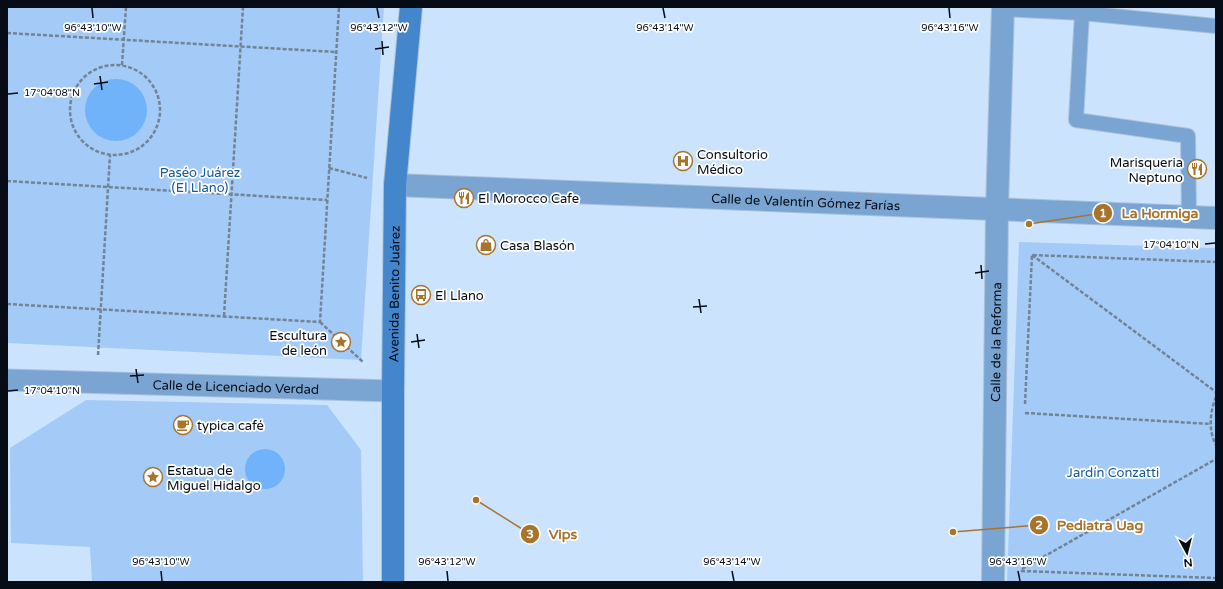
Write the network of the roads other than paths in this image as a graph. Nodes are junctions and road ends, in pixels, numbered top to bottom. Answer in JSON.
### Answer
{"nodes":[{"id":1,"x":410,"y":7,"type":"edge"},
{"id":2,"x":1003,"y":8,"type":"edge"},
{"id":3,"x":1082,"y":13,"type":"junction"},
{"id":4,"x":1216,"y":26,"type":"edge"},
{"id":5,"x":395,"y":185,"type":"junction"},
{"id":6,"x":997,"y":209,"type":"junction"},
{"id":7,"x":1189,"y":217,"type":"junction"},
{"id":8,"x":1216,"y":218,"type":"edge"},
{"id":9,"x":7,"y":380,"type":"edge"},
{"id":10,"x":393,"y":391,"type":"junction"},
{"id":11,"x":393,"y":582,"type":"edge"},
{"id":12,"x":993,"y":582,"type":"edge"}],
"edges":[{"from":1,"to":5,"type":"main road","name":"Avenida Benito Juárez"},
{"from":2,"to":3,"type":"lane"},
{"from":2,"to":6,"type":"street","name":"Calle de la Reforma"},
{"from":3,"to":4,"type":"lane"},
{"from":3,"to":7,"type":"lane"},
{"from":5,"to":6,"type":"street","name":"Calle de Valentín Gómez Farías"},
{"from":5,"to":10,"type":"main road","name":"Avenida Benito Juárez"},
{"from":6,"to":7,"type":"street","name":"Calle de Valentín Gómez Farías"},
{"from":6,"to":12,"type":"street","name":"Calle de la Reforma"},
{"from":7,"to":8,"type":"street","name":"Calle de Valentín Gómez Farías"},
{"from":9,"to":10,"type":"street","name":"Calle de Licenciado Verdad"},
{"from":10,"to":11,"type":"main road","name":"Avenida Benito Juárez"}]}
